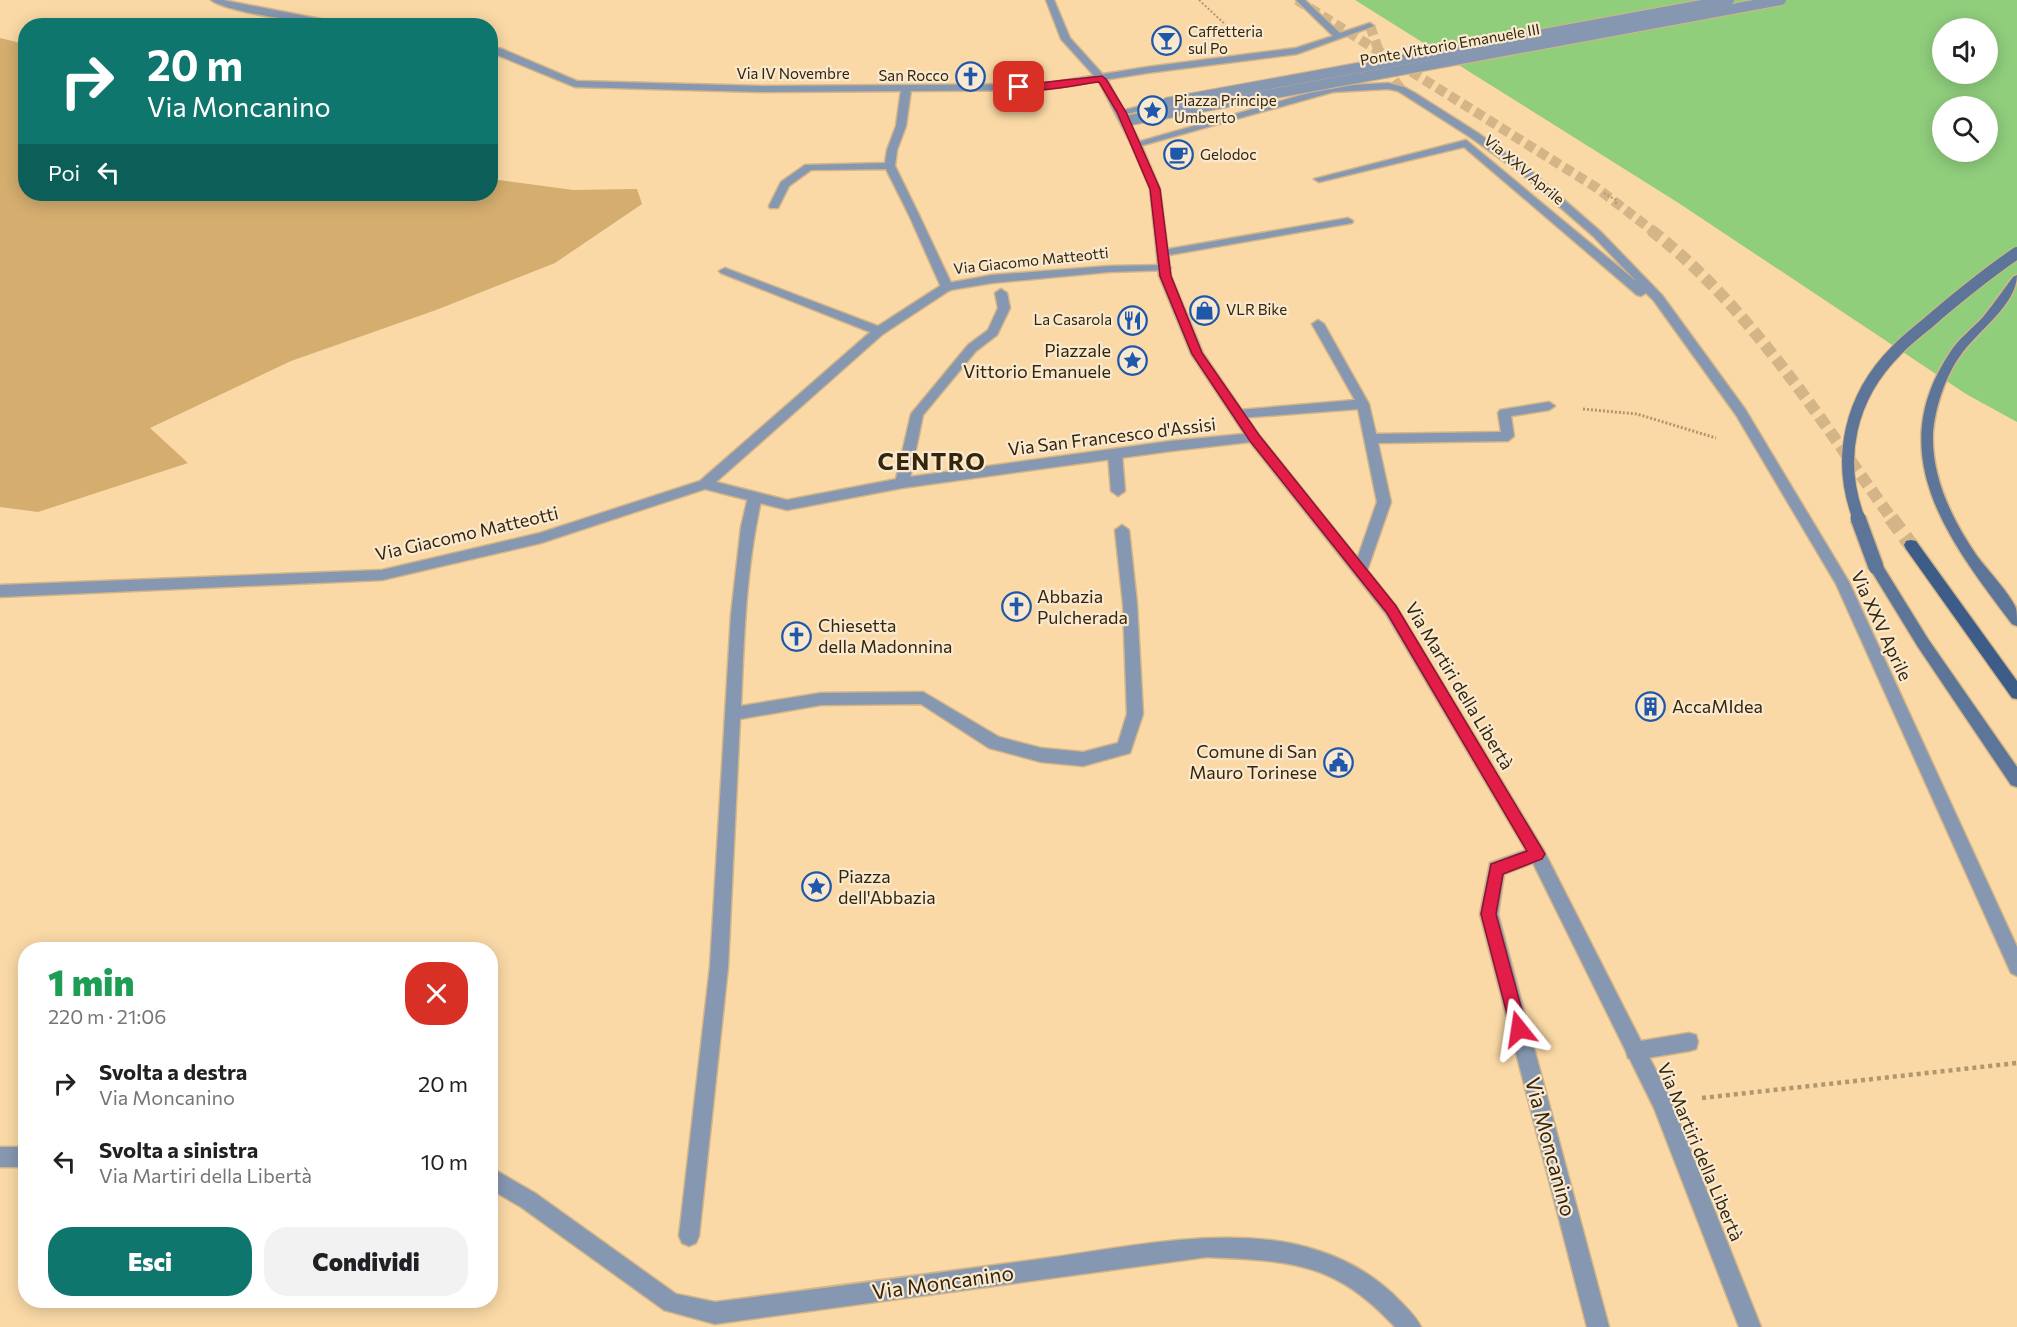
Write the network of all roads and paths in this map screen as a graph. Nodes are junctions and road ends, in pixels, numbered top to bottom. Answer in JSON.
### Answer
{"nodes":[{"id":1,"x":215,"y":0,"type":"edge"},
{"id":2,"x":1050,"y":0,"type":"edge"},
{"id":3,"x":1300,"y":0,"type":"edge"},
{"id":4,"x":1729,"y":0,"type":"edge"},
{"id":5,"x":1781,"y":0,"type":"edge"},
{"id":6,"x":304,"y":18,"type":"edge"},
{"id":7,"x":1370,"y":26,"type":"dead end"},
{"id":8,"x":1339,"y":37,"type":"junction"},
{"id":9,"x":498,"y":51,"type":"edge"},
{"id":10,"x":1102,"y":79,"type":"junction"},
{"id":11,"x":906,"y":90,"type":"junction"},
{"id":12,"x":1123,"y":116,"type":"junction"},
{"id":13,"x":1136,"y":144,"type":"junction"},
{"id":14,"x":890,"y":166,"type":"junction"},
{"id":15,"x":1319,"y":179,"type":"dead end"},
{"id":16,"x":774,"y":206,"type":"dead end"},
{"id":17,"x":1348,"y":221,"type":"dead end"},
{"id":18,"x":2017,"y":253,"type":"edge"},
{"id":19,"x":1164,"y":261,"type":"junction"},
{"id":20,"x":725,"y":271,"type":"dead end"},
{"id":21,"x":2017,"y":279,"type":"edge"},
{"id":22,"x":947,"y":287,"type":"junction"},
{"id":23,"x":1001,"y":293,"type":"dead end"},
{"id":24,"x":1676,"y":321,"type":"junction"},
{"id":25,"x":1318,"y":324,"type":"dead end"},
{"id":26,"x":879,"y":331,"type":"junction"},
{"id":27,"x":1363,"y":404,"type":"junction"},
{"id":28,"x":1550,"y":406,"type":"joint"},
{"id":29,"x":1239,"y":414,"type":"junction"},
{"id":30,"x":1254,"y":438,"type":"junction"},
{"id":31,"x":1371,"y":439,"type":"junction"},
{"id":32,"x":1115,"y":454,"type":"junction"},
{"id":33,"x":1767,"y":454,"type":"junction"},
{"id":34,"x":902,"y":483,"type":"junction"},
{"id":35,"x":705,"y":484,"type":"junction"},
{"id":36,"x":1118,"y":491,"type":"dead end"},
{"id":37,"x":755,"y":496,"type":"junction"},
{"id":38,"x":1122,"y":530,"type":"dead end"},
{"id":39,"x":1911,"y":545,"type":"tunnel mouth"},
{"id":40,"x":1360,"y":571,"type":"junction"},
{"id":41,"x":0,"y":591,"type":"edge"},
{"id":42,"x":2017,"y":620,"type":"edge"},
{"id":43,"x":2017,"y":693,"type":"edge"},
{"id":44,"x":732,"y":714,"type":"junction"},
{"id":45,"x":2017,"y":780,"type":"edge"},
{"id":46,"x":1537,"y":854,"type":"junction"},
{"id":47,"x":2017,"y":967,"type":"edge"},
{"id":48,"x":1689,"y":1042,"type":"dead end"},
{"id":49,"x":1635,"y":1051,"type":"junction"},
{"id":50,"x":2017,"y":1063,"type":"edge"},
{"id":51,"x":1662,"y":1103,"type":"junction"},
{"id":52,"x":0,"y":1157,"type":"edge"},
{"id":53,"x":18,"y":1157,"type":"edge"},
{"id":54,"x":498,"y":1182,"type":"edge"},
{"id":55,"x":689,"y":1236,"type":"dead end"},
{"id":56,"x":1410,"y":1327,"type":"edge"},
{"id":57,"x":1598,"y":1327,"type":"edge"},
{"id":58,"x":1750,"y":1327,"type":"edge"}],
"edges":[{"from":1,"to":6,"type":"street"},
{"from":2,"to":10,"type":"street","name":"Via Martiri della Libertà"},
{"from":3,"to":8,"type":"street"},
{"from":4,"to":12,"type":"street","name":"Ponte Vittorio Emanuele III","bridge":true},
{"from":5,"to":12,"type":"street","name":"Ponte Vittorio Emanuele III","bridge":true},
{"from":7,"to":8,"type":"street"},
{"from":8,"to":10,"type":"street"},
{"from":9,"to":11,"type":"street","name":"Via IV Novembre"},
{"from":10,"to":11,"type":"street","name":"Via IV Novembre"},
{"from":10,"to":12,"type":"street","name":"Via Martiri della Libertà"},
{"from":11,"to":14,"type":"street"},
{"from":12,"to":13,"type":"street","name":"Via Martiri della Libertà"},
{"from":13,"to":19,"type":"street","name":"Via Martiri della Libertà"},
{"from":13,"to":24,"type":"street","name":"Via XXV Aprile"},
{"from":14,"to":16,"type":"street"},
{"from":14,"to":22,"type":"street"},
{"from":15,"to":24,"type":"street","name":"Via XXV Aprile"},
{"from":17,"to":19,"type":"street","name":"Via Giacomo Matteotti"},
{"from":18,"to":45,"type":"main road","bridge":true},
{"from":19,"to":22,"type":"street","name":"Via Giacomo Matteotti"},
{"from":19,"to":29,"type":"street","name":"Via Martiri della Libertà"},
{"from":20,"to":26,"type":"street"},
{"from":21,"to":42,"type":"main road"},
{"from":22,"to":26,"type":"street","name":"Via Giacomo Matteotti"},
{"from":23,"to":34,"type":"street"},
{"from":24,"to":33,"type":"street","name":"Via XXV Aprile"},
{"from":25,"to":27,"type":"street"},
{"from":26,"to":35,"type":"street","name":"Via Giacomo Matteotti"},
{"from":27,"to":29,"type":"street"},
{"from":27,"to":31,"type":"street"},
{"from":28,"to":31,"type":"street"},
{"from":28,"to":33,"type":"path"},
{"from":29,"to":30,"type":"street","name":"Via Martiri della Libertà"},
{"from":30,"to":32,"type":"street","name":"Via San Francesco d'Assisi"},
{"from":30,"to":40,"type":"street","name":"Via Martiri della Libertà"},
{"from":31,"to":40,"type":"street"},
{"from":32,"to":34,"type":"street","name":"Via San Francesco d'Assisi"},
{"from":32,"to":36,"type":"street"},
{"from":33,"to":47,"type":"street","name":"Via XXV Aprile"},
{"from":34,"to":37,"type":"street","name":"Via San Francesco d'Assisi"},
{"from":35,"to":37,"type":"street","name":"Via San Francesco d'Assisi"},
{"from":35,"to":41,"type":"street","name":"Via Giacomo Matteotti"},
{"from":37,"to":44,"type":"street"},
{"from":38,"to":44,"type":"street"},
{"from":39,"to":43,"type":"main road"},
{"from":40,"to":46,"type":"street","name":"Via Martiri della Libertà"},
{"from":44,"to":55,"type":"street"},
{"from":46,"to":49,"type":"street","name":"Via Martiri della Libertà"},
{"from":46,"to":57,"type":"street","name":"Via Moncanino"},
{"from":48,"to":49,"type":"street"},
{"from":49,"to":51,"type":"street","name":"Via Martiri della Libertà"},
{"from":50,"to":51,"type":"path"},
{"from":51,"to":58,"type":"street","name":"Via Martiri della Libertà"},
{"from":52,"to":53,"type":"street"},
{"from":54,"to":56,"type":"street","name":"Via Moncanino"}]}
